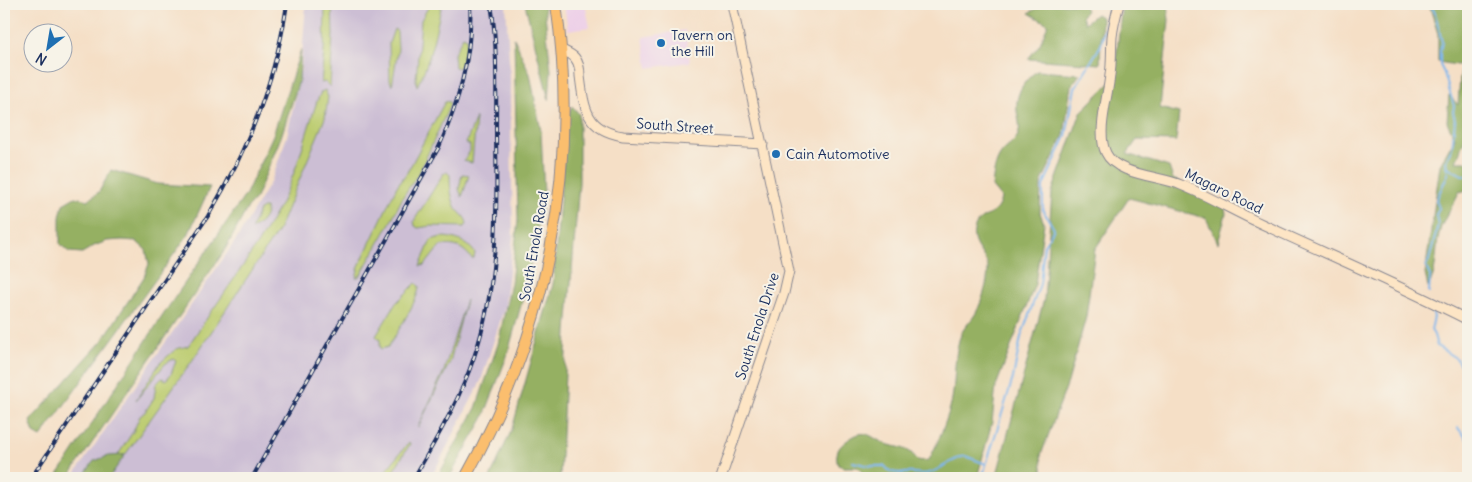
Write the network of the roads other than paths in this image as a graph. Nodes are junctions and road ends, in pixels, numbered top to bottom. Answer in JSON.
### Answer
{"nodes":[{"id":1,"x":556,"y":4,"type":"edge"},
{"id":2,"x":732,"y":4,"type":"edge"},
{"id":3,"x":1118,"y":4,"type":"edge"},
{"id":4,"x":562,"y":50,"type":"junction"},
{"id":5,"x":763,"y":144,"type":"junction"},
{"id":6,"x":1468,"y":320,"type":"edge"},
{"id":7,"x":465,"y":478,"type":"edge"},
{"id":8,"x":721,"y":478,"type":"edge"}],
"edges":[{"from":1,"to":4,"type":"main road","name":"South Enola Road"},
{"from":2,"to":5,"type":"main road","name":"South Enola Drive"},
{"from":3,"to":6,"type":"main road","name":"Magaro Road"},
{"from":4,"to":5,"type":"main road","name":"South Street"},
{"from":4,"to":7,"type":"main road","name":"South Enola Road"},
{"from":5,"to":8,"type":"main road","name":"South Enola Drive"}]}
